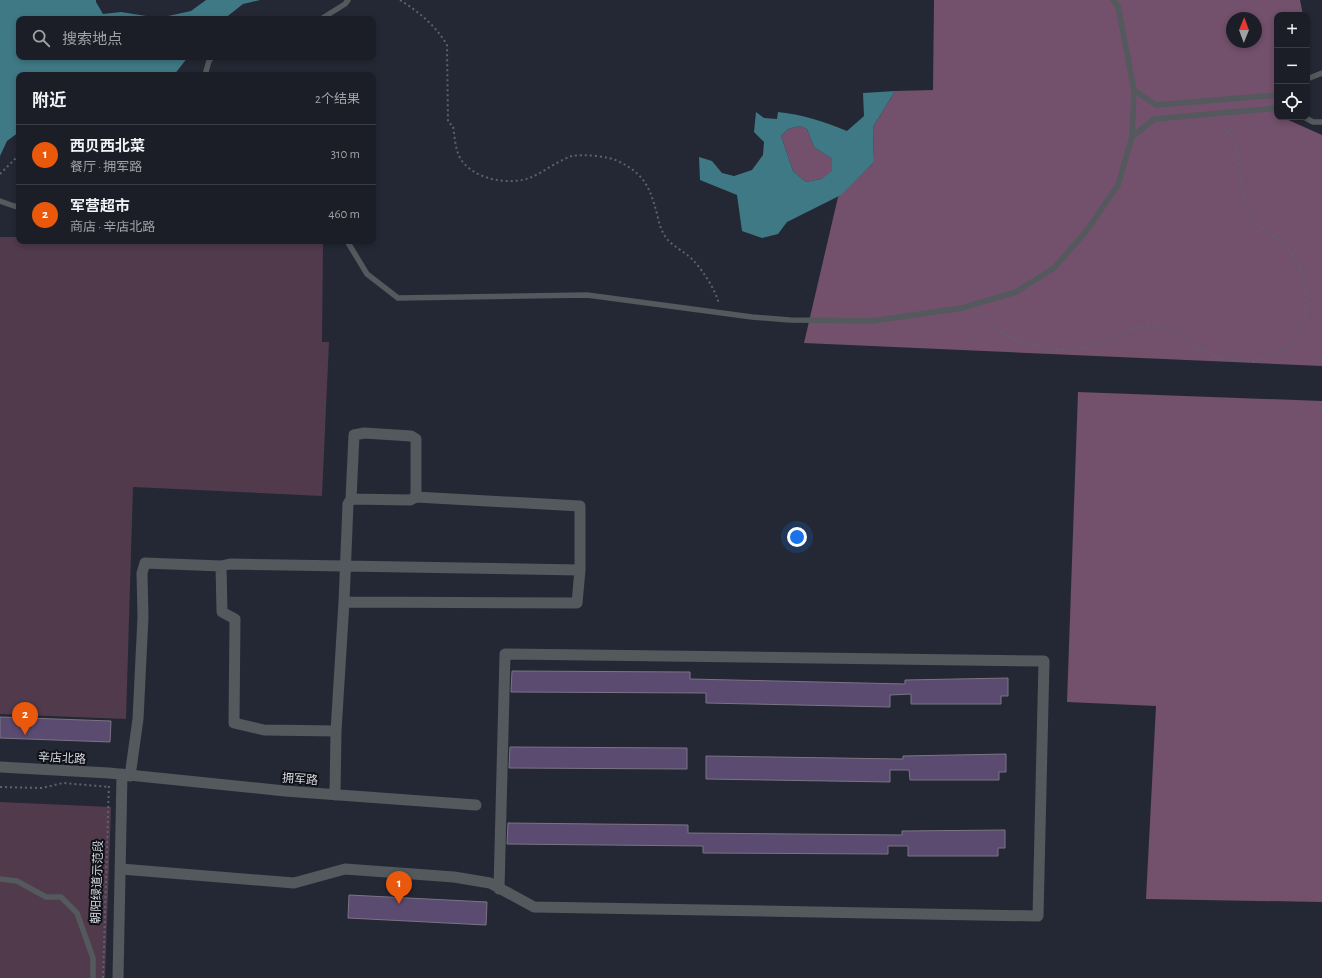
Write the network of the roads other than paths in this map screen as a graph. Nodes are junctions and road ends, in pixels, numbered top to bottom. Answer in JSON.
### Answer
{"nodes":[{"id":1,"x":348,"y":0,"type":"edge"},
{"id":2,"x":1113,"y":0,"type":"edge"},
{"id":3,"x":326,"y":16,"type":"edge"},
{"id":4,"x":210,"y":60,"type":"edge"},
{"id":5,"x":206,"y":72,"type":"edge"},
{"id":6,"x":1322,"y":73,"type":"edge"},
{"id":7,"x":1310,"y":78,"type":"edge"},
{"id":8,"x":1134,"y":90,"type":"junction"},
{"id":9,"x":1274,"y":95,"type":"edge"},
{"id":10,"x":1274,"y":108,"type":"edge"},
{"id":11,"x":1309,"y":120,"type":"edge"},
{"id":12,"x":1322,"y":122,"type":"edge"},
{"id":13,"x":1132,"y":137,"type":"junction"},
{"id":14,"x":0,"y":201,"type":"edge"},
{"id":15,"x":16,"y":206,"type":"edge"},
{"id":16,"x":349,"y":244,"type":"edge"},
{"id":17,"x":416,"y":497,"type":"junction"},
{"id":18,"x":351,"y":499,"type":"junction"},
{"id":19,"x":221,"y":566,"type":"junction"},
{"id":20,"x":345,"y":566,"type":"junction"},
{"id":21,"x":580,"y":570,"type":"junction"},
{"id":22,"x":344,"y":602,"type":"junction"},
{"id":23,"x":336,"y":731,"type":"junction"},
{"id":24,"x":0,"y":767,"type":"edge"},
{"id":25,"x":126,"y":775,"type":"junction"},
{"id":26,"x":335,"y":795,"type":"junction"},
{"id":27,"x":476,"y":805,"type":"dead end"},
{"id":28,"x":121,"y":869,"type":"junction"},
{"id":29,"x":0,"y":879,"type":"edge"},
{"id":30,"x":500,"y":889,"type":"junction"},
{"id":31,"x":92,"y":978,"type":"edge"},
{"id":32,"x":118,"y":978,"type":"edge"}],
"edges":[{"from":1,"to":3,"type":"lane"},
{"from":2,"to":8,"type":"lane"},
{"from":4,"to":5,"type":"lane"},
{"from":6,"to":7,"type":"lane"},
{"from":8,"to":9,"type":"lane"},
{"from":8,"to":13,"type":"lane"},
{"from":10,"to":13,"type":"lane"},
{"from":11,"to":12,"type":"lane"},
{"from":13,"to":16,"type":"lane"},
{"from":14,"to":15,"type":"lane"},
{"from":17,"to":18,"type":"street"},
{"from":17,"to":18,"type":"street"},
{"from":17,"to":21,"type":"street"},
{"from":18,"to":20,"type":"street"},
{"from":19,"to":20,"type":"street"},
{"from":19,"to":23,"type":"street"},
{"from":19,"to":25,"type":"street"},
{"from":20,"to":21,"type":"street"},
{"from":20,"to":22,"type":"street"},
{"from":21,"to":22,"type":"street"},
{"from":22,"to":23,"type":"street"},
{"from":23,"to":26,"type":"street"},
{"from":24,"to":25,"type":"street","name":"辛店北路"},
{"from":25,"to":26,"type":"street","name":"拥军路"},
{"from":25,"to":28,"type":"street"},
{"from":26,"to":27,"type":"street","name":"拥军路"},
{"from":28,"to":30,"type":"street"},
{"from":28,"to":32,"type":"street"},
{"from":29,"to":31,"type":"lane"},
{"from":30,"to":30,"type":"street"}]}
